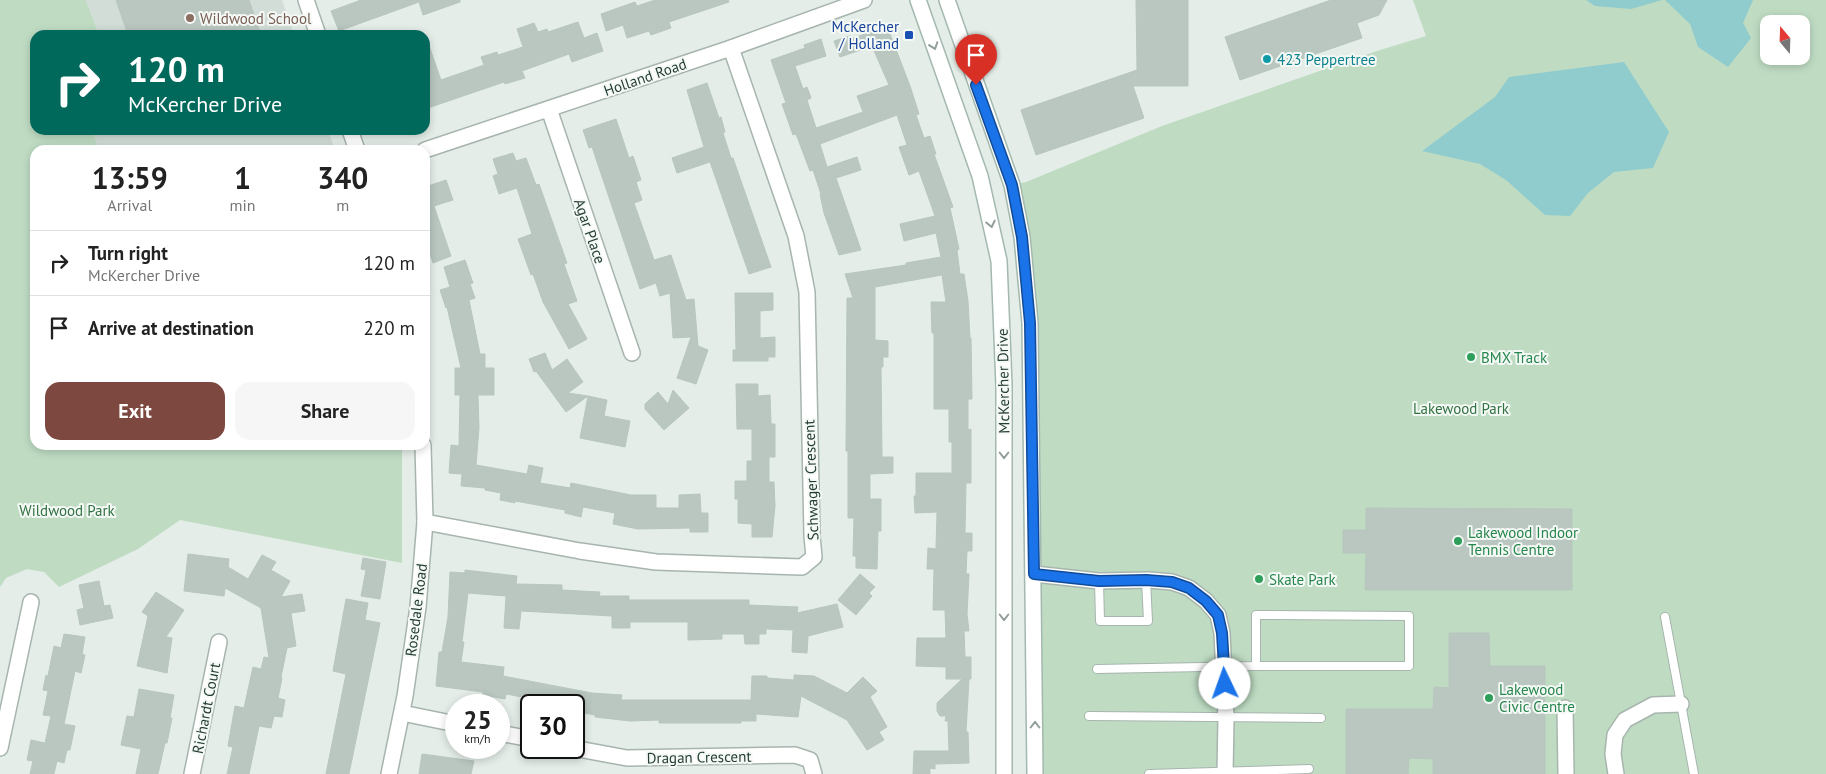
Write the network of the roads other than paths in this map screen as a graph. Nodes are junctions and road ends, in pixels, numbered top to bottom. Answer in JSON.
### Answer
{"nodes":[{"id":1,"x":306,"y":0,"type":"edge"},
{"id":2,"x":864,"y":0,"type":"edge"},
{"id":3,"x":918,"y":0,"type":"edge"},
{"id":4,"x":947,"y":0,"type":"edge"},
{"id":5,"x":316,"y":30,"type":"edge"},
{"id":6,"x":731,"y":48,"type":"junction"},
{"id":7,"x":549,"y":109,"type":"junction"},
{"id":8,"x":430,"y":148,"type":"edge"},
{"id":9,"x":632,"y":353,"type":"dead end"},
{"id":10,"x":423,"y":450,"type":"edge"},
{"id":11,"x":425,"y":522,"type":"junction"},
{"id":12,"x":1034,"y":574,"type":"junction"},
{"id":13,"x":1146,"y":580,"type":"junction"},
{"id":14,"x":1099,"y":581,"type":"junction"},
{"id":15,"x":31,"y":602,"type":"dead end"},
{"id":16,"x":1665,"y":617,"type":"dead end"},
{"id":17,"x":219,"y":642,"type":"dead end"},
{"id":18,"x":1224,"y":666,"type":"junction"},
{"id":19,"x":1256,"y":666,"type":"junction"},
{"id":20,"x":1097,"y":668,"type":"dead end"},
{"id":21,"x":1681,"y":704,"type":"junction"},
{"id":22,"x":1564,"y":708,"type":"dead end"},
{"id":23,"x":402,"y":713,"type":"junction"},
{"id":24,"x":1089,"y":716,"type":"dead end"},
{"id":25,"x":1226,"y":718,"type":"junction"},
{"id":26,"x":1321,"y":718,"type":"dead end"},
{"id":27,"x":445,"y":722,"type":"edge"},
{"id":28,"x":0,"y":748,"type":"edge"},
{"id":29,"x":585,"y":750,"type":"edge"},
{"id":30,"x":1309,"y":769,"type":"dead end"},
{"id":31,"x":1225,"y":773,"type":"edge"},
{"id":32,"x":192,"y":774,"type":"edge"},
{"id":33,"x":390,"y":774,"type":"edge"},
{"id":34,"x":814,"y":774,"type":"edge"},
{"id":35,"x":1004,"y":774,"type":"edge"},
{"id":36,"x":1035,"y":774,"type":"edge"},
{"id":37,"x":1149,"y":774,"type":"edge"},
{"id":38,"x":1566,"y":774,"type":"edge"},
{"id":39,"x":1616,"y":774,"type":"edge"},
{"id":40,"x":1694,"y":774,"type":"edge"}],
"edges":[{"from":1,"to":5,"type":"street"},
{"from":2,"to":6,"type":"street","name":"Holland Road"},
{"from":3,"to":35,"type":"street","name":"McKercher Drive","one_way":true},
{"from":4,"to":12,"type":"street","name":"McKercher Drive"},
{"from":6,"to":7,"type":"street","name":"Holland Road"},
{"from":6,"to":11,"type":"street","name":"Schwager Crescent"},
{"from":7,"to":8,"type":"street","name":"Holland Road"},
{"from":7,"to":9,"type":"street","name":"Agar Place"},
{"from":10,"to":11,"type":"street","name":"Rosedale Road"},
{"from":11,"to":23,"type":"street","name":"Rosedale Road"},
{"from":12,"to":14,"type":"street"},
{"from":36,"to":12,"type":"street","name":"McKercher Drive","one_way":true},
{"from":13,"to":14,"type":"street"},
{"from":13,"to":14,"type":"lane"},
{"from":13,"to":18,"type":"street"},
{"from":15,"to":28,"type":"street"},
{"from":16,"to":21,"type":"lane"},
{"from":17,"to":32,"type":"street","name":"Richardt Court"},
{"from":18,"to":19,"type":"lane"},
{"from":18,"to":20,"type":"lane"},
{"from":18,"to":25,"type":"street"},
{"from":19,"to":19,"type":"lane"},
{"from":21,"to":39,"type":"street"},
{"from":21,"to":40,"type":"lane"},
{"from":22,"to":38,"type":"street"},
{"from":23,"to":27,"type":"street"},
{"from":23,"to":33,"type":"street","name":"Rosedale Road"},
{"from":24,"to":25,"type":"lane"},
{"from":25,"to":26,"type":"lane"},
{"from":25,"to":31,"type":"street"},
{"from":29,"to":34,"type":"street","name":"Dragan Crescent"},
{"from":30,"to":31,"type":"lane"},
{"from":31,"to":37,"type":"lane"}]}
